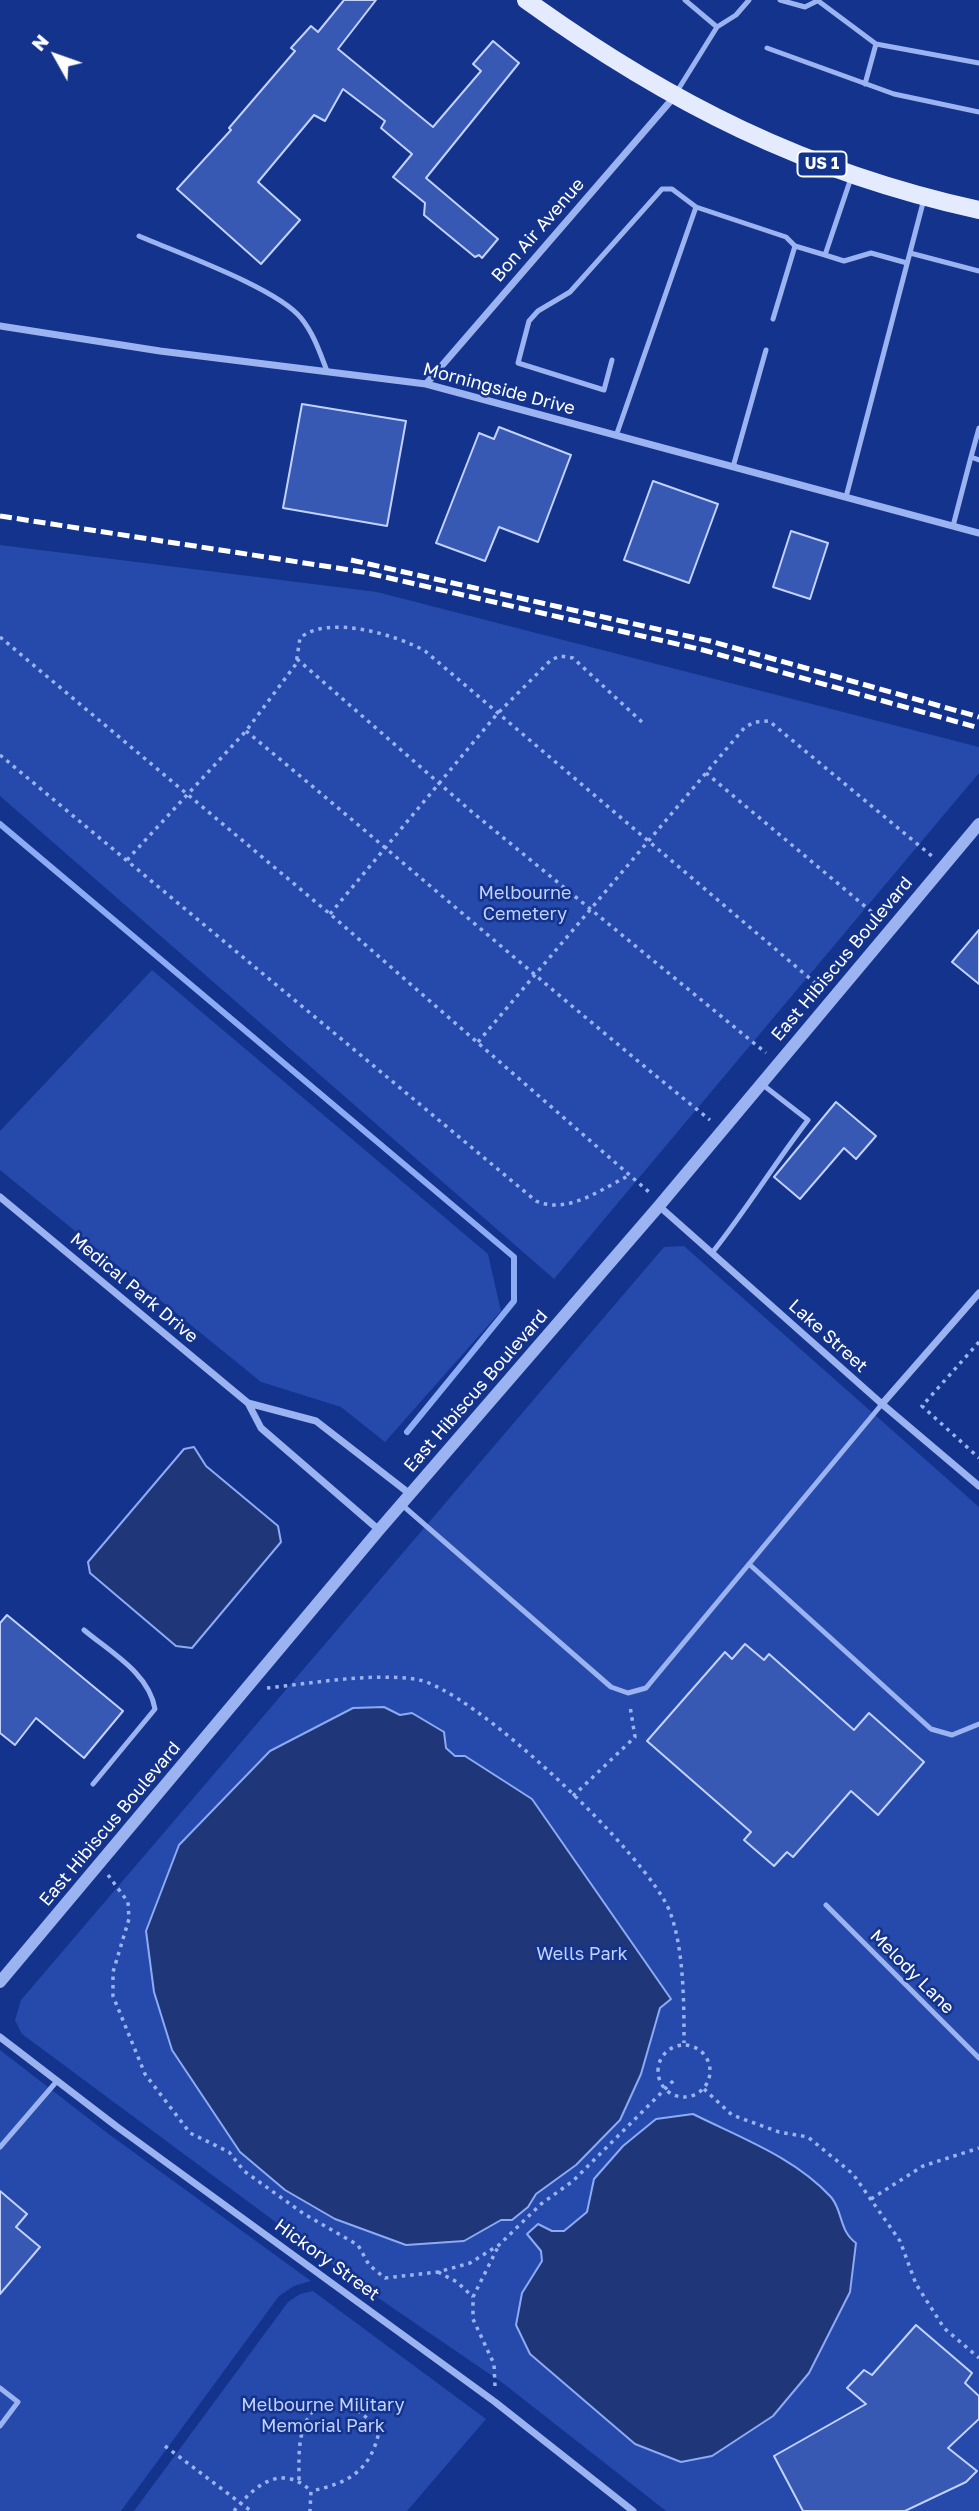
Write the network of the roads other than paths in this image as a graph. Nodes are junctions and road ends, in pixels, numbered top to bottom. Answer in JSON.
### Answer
{"nodes":[{"id":1,"x":526,"y":0,"type":"edge"},
{"id":2,"x":685,"y":0,"type":"edge"},
{"id":3,"x":749,"y":0,"type":"edge"},
{"id":4,"x":780,"y":0,"type":"edge"},
{"id":5,"x":817,"y":1,"type":"edge"},
{"id":6,"x":717,"y":27,"type":"junction"},
{"id":7,"x":876,"y":44,"type":"junction"},
{"id":8,"x":767,"y":48,"type":"dead end"},
{"id":9,"x":979,"y":63,"type":"edge"},
{"id":10,"x":865,"y":84,"type":"junction"},
{"id":11,"x":674,"y":97,"type":"junction"},
{"id":12,"x":979,"y":112,"type":"edge"},
{"id":13,"x":852,"y":175,"type":"junction"},
{"id":14,"x":925,"y":197,"type":"junction"},
{"id":15,"x":696,"y":207,"type":"junction"},
{"id":16,"x":979,"y":210,"type":"edge"},
{"id":17,"x":139,"y":236,"type":"dead end"},
{"id":18,"x":795,"y":246,"type":"junction"},
{"id":19,"x":910,"y":253,"type":"junction"},
{"id":20,"x":825,"y":255,"type":"junction"},
{"id":21,"x":907,"y":262,"type":"junction"},
{"id":22,"x":979,"y":271,"type":"edge"},
{"id":23,"x":773,"y":319,"type":"dead end"},
{"id":24,"x":0,"y":326,"type":"edge"},
{"id":25,"x":766,"y":350,"type":"dead end"},
{"id":26,"x":612,"y":360,"type":"dead end"},
{"id":27,"x":327,"y":371,"type":"junction"},
{"id":28,"x":426,"y":384,"type":"junction"},
{"id":29,"x":979,"y":428,"type":"edge"},
{"id":30,"x":616,"y":436,"type":"junction"},
{"id":31,"x":971,"y":457,"type":"junction"},
{"id":32,"x":979,"y":460,"type":"edge"},
{"id":33,"x":733,"y":467,"type":"junction"},
{"id":34,"x":846,"y":497,"type":"junction"},
{"id":35,"x":953,"y":526,"type":"junction"},
{"id":36,"x":979,"y":533,"type":"edge"},
{"id":37,"x":979,"y":824,"type":"edge"},
{"id":38,"x":761,"y":1084,"type":"junction"},
{"id":39,"x":0,"y":1197,"type":"edge"},
{"id":40,"x":660,"y":1204,"type":"junction"},
{"id":41,"x":712,"y":1253,"type":"junction"},
{"id":42,"x":979,"y":1293,"type":"edge"},
{"id":43,"x":248,"y":1403,"type":"junction"},
{"id":44,"x":881,"y":1404,"type":"junction"},
{"id":45,"x":979,"y":1486,"type":"edge"},
{"id":46,"x":405,"y":1499,"type":"junction"},
{"id":47,"x":379,"y":1530,"type":"junction"},
{"id":48,"x":749,"y":1564,"type":"junction"},
{"id":49,"x":84,"y":1630,"type":"dead end"},
{"id":50,"x":979,"y":1724,"type":"edge"},
{"id":51,"x":93,"y":1784,"type":"dead end"},
{"id":52,"x":826,"y":1905,"type":"dead end"},
{"id":53,"x":0,"y":1982,"type":"edge"},
{"id":54,"x":0,"y":2037,"type":"edge"},
{"id":55,"x":979,"y":2058,"type":"edge"},
{"id":56,"x":58,"y":2081,"type":"junction"},
{"id":57,"x":0,"y":2147,"type":"edge"},
{"id":58,"x":0,"y":2388,"type":"edge"},
{"id":59,"x":0,"y":2426,"type":"edge"},
{"id":60,"x":633,"y":2511,"type":"edge"}],
"edges":[{"from":1,"to":11,"type":"main road","number":"US 1"},
{"from":2,"to":6,"type":"lane"},
{"from":3,"to":6,"type":"lane"},
{"from":4,"to":5,"type":"lane"},
{"from":5,"to":7,"type":"lane"},
{"from":6,"to":11,"type":"lane"},
{"from":7,"to":9,"type":"lane"},
{"from":7,"to":10,"type":"lane"},
{"from":8,"to":10,"type":"lane"},
{"from":10,"to":12,"type":"lane"},
{"from":11,"to":13,"type":"main road","number":"US 1"},
{"from":11,"to":28,"type":"street","name":"Bon Air Avenue"},
{"from":13,"to":14,"type":"main road","number":"US 1"},
{"from":13,"to":20,"type":"lane"},
{"from":14,"to":16,"type":"main road","number":"US 1"},
{"from":14,"to":19,"type":"lane"},
{"from":15,"to":18,"type":"lane"},
{"from":15,"to":26,"type":"lane"},
{"from":15,"to":30,"type":"lane"},
{"from":17,"to":27,"type":"lane"},
{"from":18,"to":20,"type":"lane"},
{"from":18,"to":23,"type":"lane"},
{"from":19,"to":21,"type":"lane"},
{"from":19,"to":22,"type":"lane"},
{"from":20,"to":21,"type":"lane"},
{"from":21,"to":34,"type":"lane"},
{"from":24,"to":27,"type":"street","name":"Morningside Drive"},
{"from":25,"to":33,"type":"lane"},
{"from":27,"to":28,"type":"street","name":"Morningside Drive"},
{"from":28,"to":30,"type":"street","name":"Morningside Drive"},
{"from":29,"to":31,"type":"lane"},
{"from":30,"to":33,"type":"street","name":"Morningside Drive"},
{"from":31,"to":32,"type":"lane"},
{"from":31,"to":35,"type":"lane"},
{"from":33,"to":34,"type":"street","name":"Morningside Drive"},
{"from":34,"to":35,"type":"street","name":"Morningside Drive"},
{"from":35,"to":36,"type":"street","name":"Morningside Drive"},
{"from":37,"to":38,"type":"street","name":"East Hibiscus Boulevard"},
{"from":38,"to":40,"type":"street","name":"East Hibiscus Boulevard"},
{"from":38,"to":41,"type":"lane"},
{"from":39,"to":43,"type":"street","name":"Medical Park Drive"},
{"from":40,"to":41,"type":"street","name":"Lake Street"},
{"from":40,"to":46,"type":"street","name":"East Hibiscus Boulevard"},
{"from":41,"to":44,"type":"street","name":"Lake Street"},
{"from":42,"to":44,"type":"street"},
{"from":43,"to":46,"type":"street","name":"Medical Park Drive"},
{"from":43,"to":47,"type":"street","name":"Medical Park Drive"},
{"from":44,"to":45,"type":"street","name":"Lake Street"},
{"from":44,"to":48,"type":"lane"},
{"from":46,"to":47,"type":"street","name":"East Hibiscus Boulevard"},
{"from":46,"to":48,"type":"lane"},
{"from":47,"to":53,"type":"street","name":"East Hibiscus Boulevard"},
{"from":48,"to":50,"type":"lane"},
{"from":49,"to":51,"type":"lane"},
{"from":52,"to":55,"type":"lane","name":"Melody Lane"},
{"from":54,"to":56,"type":"street","name":"Hickory Street"},
{"from":56,"to":57,"type":"lane"},
{"from":56,"to":60,"type":"street","name":"Hickory Street"},
{"from":58,"to":59,"type":"lane"}]}
